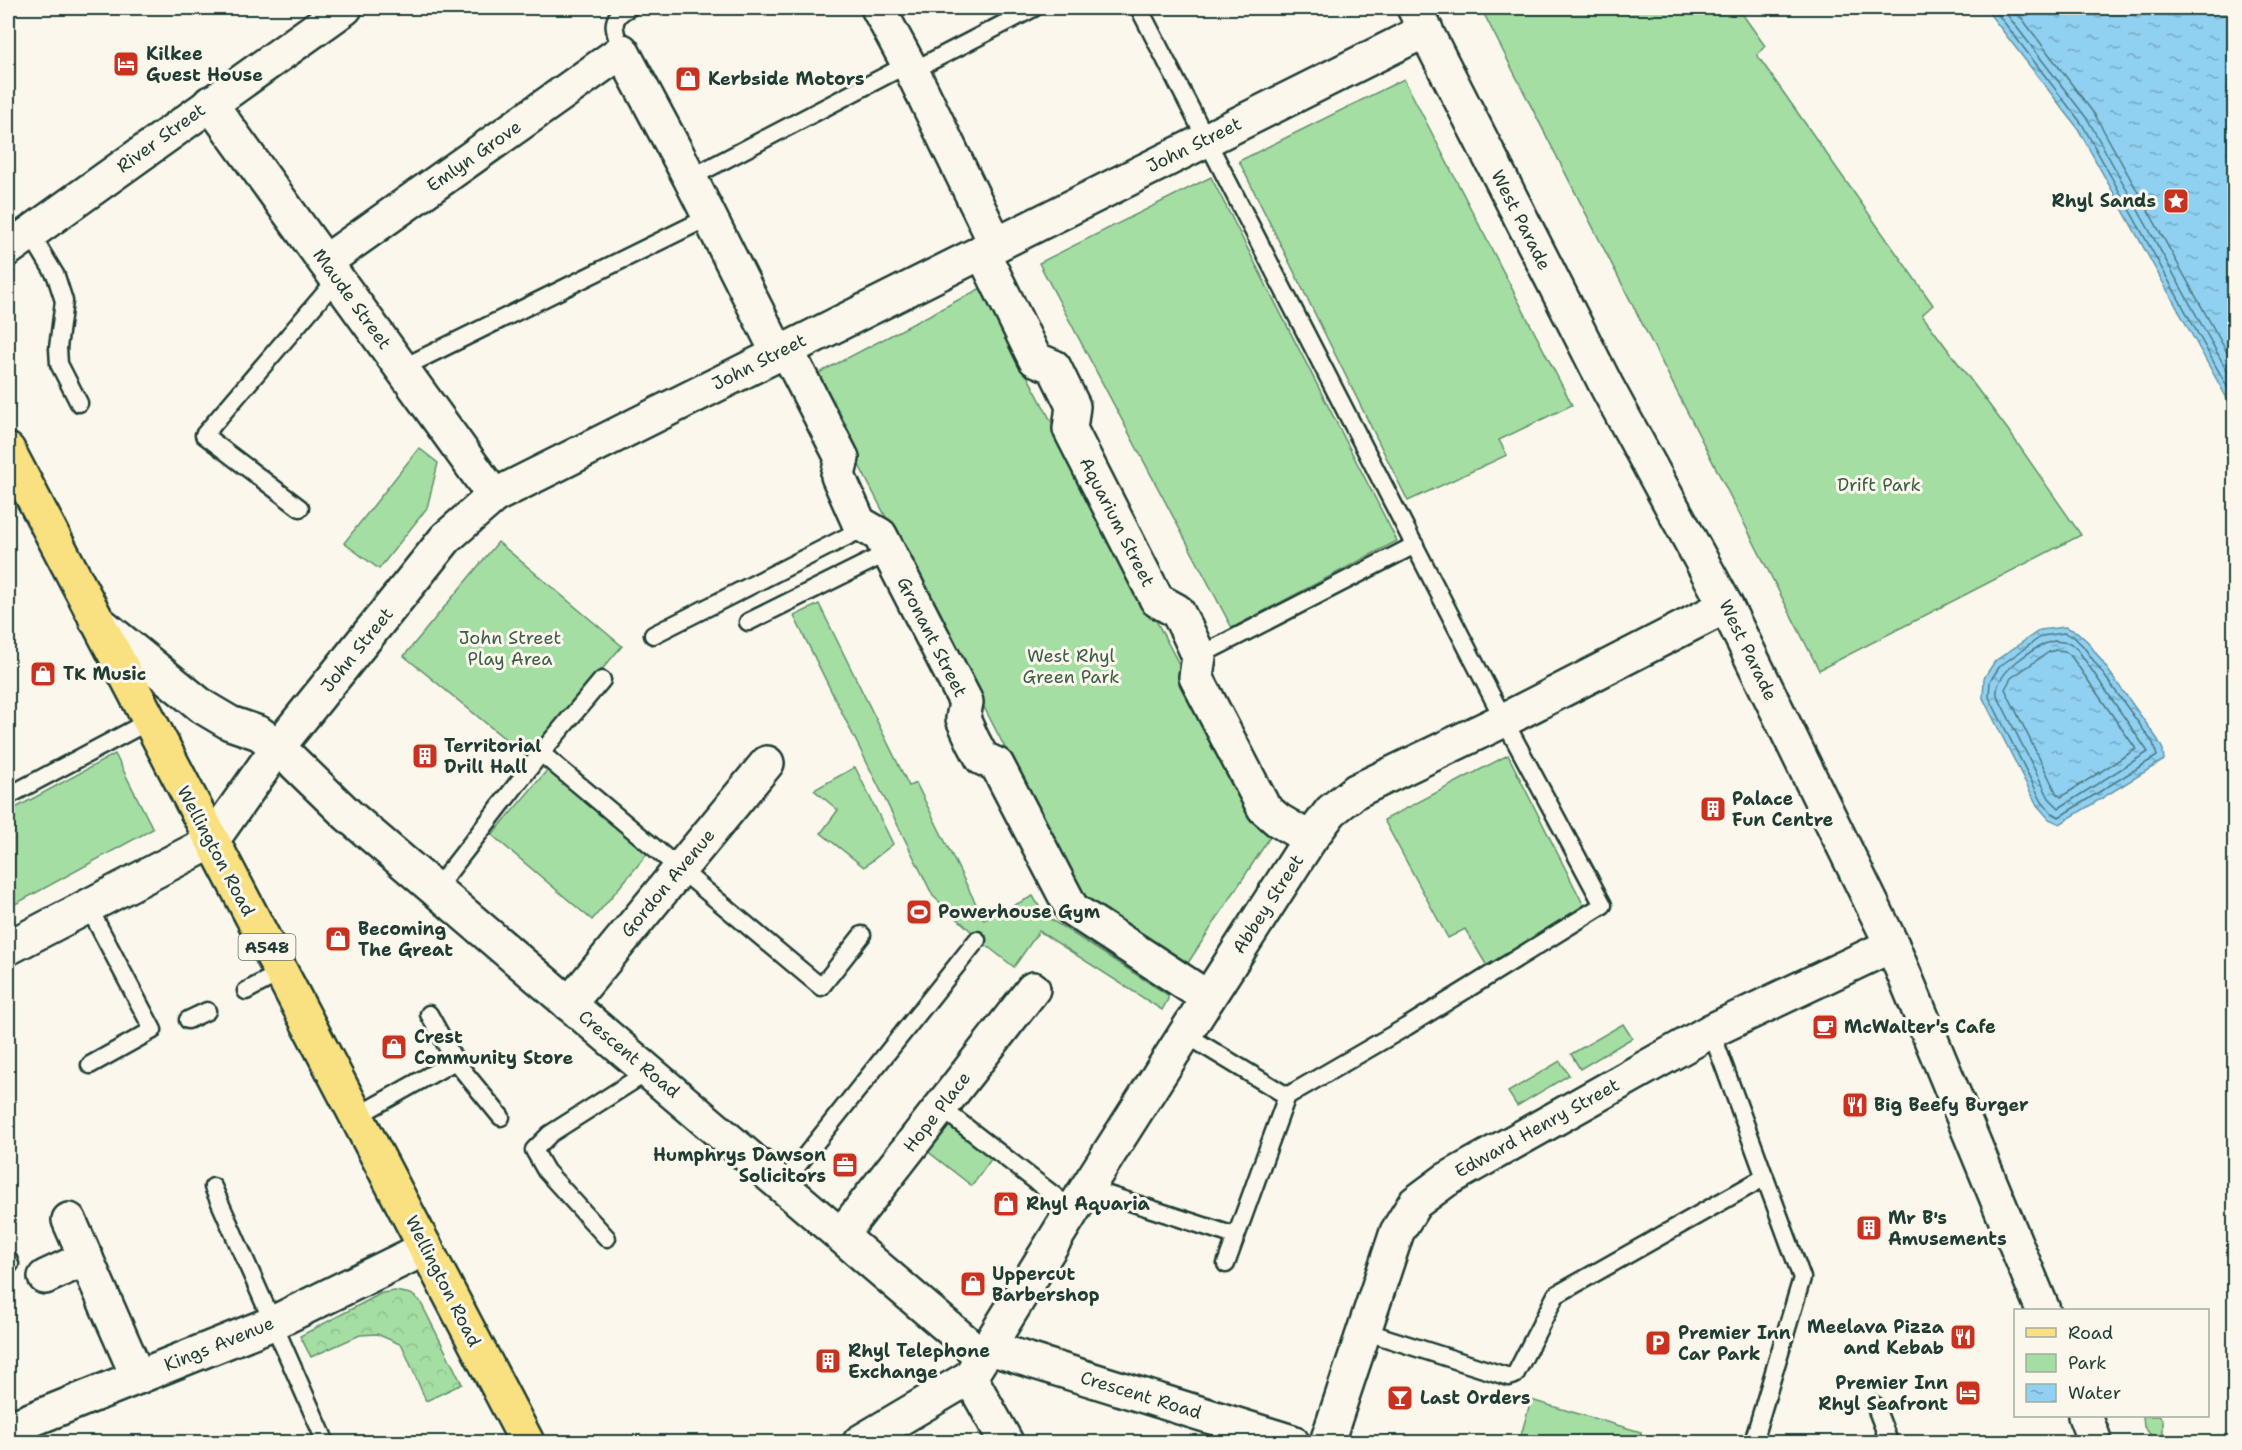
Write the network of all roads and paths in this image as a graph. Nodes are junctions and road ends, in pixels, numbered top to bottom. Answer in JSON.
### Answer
{"nodes":[{"id":1,"x":345,"y":8,"type":"edge"},
{"id":2,"x":629,"y":8,"type":"edge"},
{"id":3,"x":878,"y":8,"type":"edge"},
{"id":4,"x":1034,"y":8,"type":"edge"},
{"id":5,"x":1139,"y":8,"type":"edge"},
{"id":6,"x":1420,"y":19,"type":"edge"},
{"id":7,"x":622,"y":51,"type":"junction"},
{"id":8,"x":910,"y":67,"type":"junction"},
{"id":9,"x":210,"y":103,"type":"junction"},
{"id":10,"x":1207,"y":139,"type":"junction"},
{"id":11,"x":690,"y":178,"type":"junction"},
{"id":12,"x":709,"y":217,"type":"junction"},
{"id":13,"x":19,"y":241,"type":"edge"},
{"id":14,"x":989,"y":247,"type":"junction"},
{"id":15,"x":331,"y":270,"type":"junction"},
{"id":16,"x":782,"y":351,"type":"junction"},
{"id":17,"x":402,"y":368,"type":"junction"},
{"id":18,"x":79,"y":403,"type":"dead end"},
{"id":19,"x":8,"y":450,"type":"edge"},
{"id":20,"x":494,"y":496,"type":"junction"},
{"id":21,"x":300,"y":508,"type":"dead end"},
{"id":22,"x":866,"y":527,"type":"junction"},
{"id":23,"x":1415,"y":545,"type":"junction"},
{"id":24,"x":889,"y":552,"type":"junction"},
{"id":25,"x":1726,"y":606,"type":"junction"},
{"id":26,"x":96,"y":620,"type":"junction"},
{"id":27,"x":748,"y":622,"type":"dead end"},
{"id":28,"x":653,"y":635,"type":"dead end"},
{"id":29,"x":1200,"y":656,"type":"junction"},
{"id":30,"x":602,"y":680,"type":"dead end"},
{"id":31,"x":1504,"y":720,"type":"junction"},
{"id":32,"x":149,"y":721,"type":"junction"},
{"id":33,"x":278,"y":747,"type":"junction"},
{"id":34,"x":542,"y":753,"type":"junction"},
{"id":35,"x":768,"y":763,"type":"dead end"},
{"id":36,"x":8,"y":796,"type":"edge"},
{"id":37,"x":1310,"y":839,"type":"junction"},
{"id":38,"x":211,"y":842,"type":"junction"},
{"id":39,"x":680,"y":868,"type":"junction"},
{"id":40,"x":435,"y":890,"type":"junction"},
{"id":41,"x":88,"y":906,"type":"junction"},
{"id":42,"x":862,"y":935,"type":"dead end"},
{"id":43,"x":977,"y":940,"type":"dead end"},
{"id":44,"x":1892,"y":945,"type":"junction"},
{"id":45,"x":8,"y":948,"type":"edge"},
{"id":46,"x":280,"y":973,"type":"junction"},
{"id":47,"x":1033,"y":989,"type":"dead end"},
{"id":48,"x":246,"y":991,"type":"dead end"},
{"id":49,"x":1208,"y":998,"type":"junction"},
{"id":50,"x":569,"y":1004,"type":"junction"},
{"id":51,"x":207,"y":1011,"type":"dead end"},
{"id":52,"x":429,"y":1014,"type":"dead end"},
{"id":53,"x":188,"y":1020,"type":"dead end"},
{"id":54,"x":1711,"y":1030,"type":"junction"},
{"id":55,"x":1185,"y":1034,"type":"junction"},
{"id":56,"x":455,"y":1061,"type":"junction"},
{"id":57,"x":90,"y":1065,"type":"dead end"},
{"id":58,"x":649,"y":1071,"type":"junction"},
{"id":59,"x":1287,"y":1096,"type":"junction"},
{"id":60,"x":940,"y":1107,"type":"junction"},
{"id":61,"x":357,"y":1116,"type":"junction"},
{"id":62,"x":501,"y":1117,"type":"dead end"},
{"id":63,"x":1765,"y":1177,"type":"junction"},
{"id":64,"x":782,"y":1185,"type":"junction"},
{"id":65,"x":213,"y":1187,"type":"dead end"},
{"id":66,"x":1080,"y":1199,"type":"junction"},
{"id":67,"x":69,"y":1220,"type":"dead end"},
{"id":68,"x":841,"y":1235,"type":"junction"},
{"id":69,"x":1235,"y":1236,"type":"junction"},
{"id":70,"x":607,"y":1238,"type":"dead end"},
{"id":71,"x":426,"y":1248,"type":"junction"},
{"id":72,"x":86,"y":1258,"type":"junction"},
{"id":73,"x":8,"y":1259,"type":"edge"},
{"id":74,"x":1226,"y":1264,"type":"dead end"},
{"id":75,"x":8,"y":1265,"type":"edge"},
{"id":76,"x":45,"y":1277,"type":"dead end"},
{"id":77,"x":2042,"y":1309,"type":"edge"},
{"id":78,"x":273,"y":1323,"type":"junction"},
{"id":79,"x":1364,"y":1331,"type":"junction"},
{"id":80,"x":981,"y":1361,"type":"junction"},
{"id":81,"x":138,"y":1377,"type":"junction"},
{"id":82,"x":1875,"y":1405,"type":"dead end"},
{"id":83,"x":2085,"y":1417,"type":"edge"},
{"id":84,"x":8,"y":1429,"type":"edge"},
{"id":85,"x":323,"y":1436,"type":"dead end"},
{"id":86,"x":527,"y":1443,"type":"edge"},
{"id":87,"x":860,"y":1443,"type":"edge"},
{"id":88,"x":1006,"y":1443,"type":"edge"},
{"id":89,"x":1292,"y":1443,"type":"edge"},
{"id":90,"x":1327,"y":1443,"type":"edge"},
{"id":91,"x":1753,"y":1443,"type":"edge"},
{"id":92,"x":1887,"y":1443,"type":"edge"},
{"id":93,"x":2096,"y":1443,"type":"edge"}],
"edges":[{"from":1,"to":9,"type":"street","name":"River Street"},
{"from":2,"to":7,"type":"lane"},
{"from":3,"to":8,"type":"street","name":"Aquarium Street"},
{"from":4,"to":8,"type":"lane"},
{"from":5,"to":10,"type":"lane"},
{"from":6,"to":10,"type":"street","name":"John Street"},
{"from":6,"to":25,"type":"street","name":"West Parade"},
{"from":7,"to":11,"type":"street","name":"Gronant Street"},
{"from":7,"to":15,"type":"street","name":"Emlyn Grove"},
{"from":8,"to":11,"type":"lane"},
{"from":8,"to":14,"type":"street","name":"Aquarium Street"},
{"from":9,"to":13,"type":"street","name":"River Street"},
{"from":9,"to":15,"type":"street","name":"Maude Street"},
{"from":10,"to":14,"type":"street","name":"John Street"},
{"from":10,"to":23,"type":"lane"},
{"from":11,"to":12,"type":"street","name":"Gronant Street"},
{"from":12,"to":16,"type":"street","name":"Gronant Street"},
{"from":12,"to":17,"type":"lane"},
{"from":13,"to":18,"type":"lane"},
{"from":14,"to":16,"type":"street","name":"John Street"},
{"from":14,"to":29,"type":"street","name":"Aquarium Street"},
{"from":15,"to":17,"type":"street","name":"Maude Street"},
{"from":15,"to":21,"type":"lane"},
{"from":16,"to":20,"type":"street","name":"John Street"},
{"from":16,"to":22,"type":"street","name":"Gronant Street"},
{"from":17,"to":20,"type":"street","name":"Maude Street"},
{"from":19,"to":26,"type":"main road","name":"Wellington Road","number":"A548"},
{"from":20,"to":33,"type":"street","name":"John Street"},
{"from":22,"to":24,"type":"street","name":"Gronant Street"},
{"from":22,"to":28,"type":"lane"},
{"from":23,"to":29,"type":"lane"},
{"from":23,"to":31,"type":"lane"},
{"from":24,"to":27,"type":"lane"},
{"from":24,"to":49,"type":"street","name":"Gronant Street"},
{"from":25,"to":31,"type":"street","name":"Abbey Street"},
{"from":25,"to":44,"type":"street","name":"West Parade"},
{"from":26,"to":32,"type":"main road","name":"Wellington Road","number":"A548"},
{"from":26,"to":33,"type":"street","name":"Crescent Road"},
{"from":29,"to":37,"type":"street","name":"Aquarium Street"},
{"from":30,"to":34,"type":"lane"},
{"from":31,"to":37,"type":"street","name":"Abbey Street"},
{"from":31,"to":59,"type":"lane"},
{"from":32,"to":36,"type":"lane"},
{"from":32,"to":38,"type":"main road","name":"Wellington Road","number":"A548"},
{"from":33,"to":38,"type":"street","name":"John Street"},
{"from":33,"to":40,"type":"street","name":"Crescent Road"},
{"from":34,"to":39,"type":"lane"},
{"from":34,"to":40,"type":"lane"},
{"from":35,"to":39,"type":"street","name":"Gordon Avenue"},
{"from":37,"to":49,"type":"street","name":"Abbey Street"},
{"from":38,"to":41,"type":"street"},
{"from":38,"to":46,"type":"main road","name":"Wellington Road","number":"A548"},
{"from":39,"to":42,"type":"lane"},
{"from":39,"to":50,"type":"street","name":"Gordon Avenue"},
{"from":40,"to":50,"type":"street","name":"Crescent Road"},
{"from":41,"to":45,"type":"street"},
{"from":41,"to":57,"type":"lane"},
{"from":43,"to":64,"type":"lane"},
{"from":44,"to":54,"type":"street","name":"Edward Henry Street"},
{"from":44,"to":77,"type":"street","name":"West Parade"},
{"from":46,"to":48,"type":"lane"},
{"from":46,"to":61,"type":"main road","name":"Wellington Road","number":"A548"},
{"from":47,"to":60,"type":"street","name":"Hope Place"},
{"from":49,"to":55,"type":"street","name":"Abbey Street"},
{"from":50,"to":58,"type":"street","name":"Crescent Road"},
{"from":51,"to":53,"type":"lane"},
{"from":52,"to":56,"type":"lane"},
{"from":54,"to":63,"type":"lane"},
{"from":54,"to":79,"type":"street","name":"Edward Henry Street"},
{"from":55,"to":59,"type":"lane"},
{"from":55,"to":66,"type":"street","name":"Abbey Street"},
{"from":56,"to":61,"type":"lane"},
{"from":56,"to":62,"type":"lane"},
{"from":58,"to":64,"type":"street","name":"Crescent Road"},
{"from":58,"to":70,"type":"lane"},
{"from":59,"to":69,"type":"lane"},
{"from":60,"to":66,"type":"lane"},
{"from":60,"to":68,"type":"street","name":"Hope Place"},
{"from":61,"to":71,"type":"main road","name":"Wellington Road","number":"A548"},
{"from":63,"to":79,"type":"lane"},
{"from":63,"to":91,"type":"lane"},
{"from":64,"to":68,"type":"street","name":"Crescent Road"},
{"from":65,"to":78,"type":"lane"},
{"from":66,"to":69,"type":"lane"},
{"from":66,"to":80,"type":"street","name":"Abbey Street"},
{"from":67,"to":72,"type":"street"},
{"from":68,"to":80,"type":"street","name":"Crescent Road"},
{"from":69,"to":74,"type":"lane"},
{"from":71,"to":78,"type":"street","name":"Kings Avenue"},
{"from":71,"to":86,"type":"main road","name":"Wellington Road","number":"A548"},
{"from":72,"to":76,"type":"street"},
{"from":72,"to":81,"type":"street"},
{"from":73,"to":75,"type":"lane"},
{"from":78,"to":81,"type":"street","name":"Kings Avenue"},
{"from":78,"to":85,"type":"lane"},
{"from":79,"to":90,"type":"street","name":"Edward Henry Street"},
{"from":80,"to":87,"type":"street"},
{"from":80,"to":88,"type":"street"},
{"from":80,"to":89,"type":"street","name":"Crescent Road"},
{"from":81,"to":84,"type":"street","name":"Kings Avenue"},
{"from":82,"to":92,"type":"lane"},
{"from":83,"to":93,"type":"street"}]}
